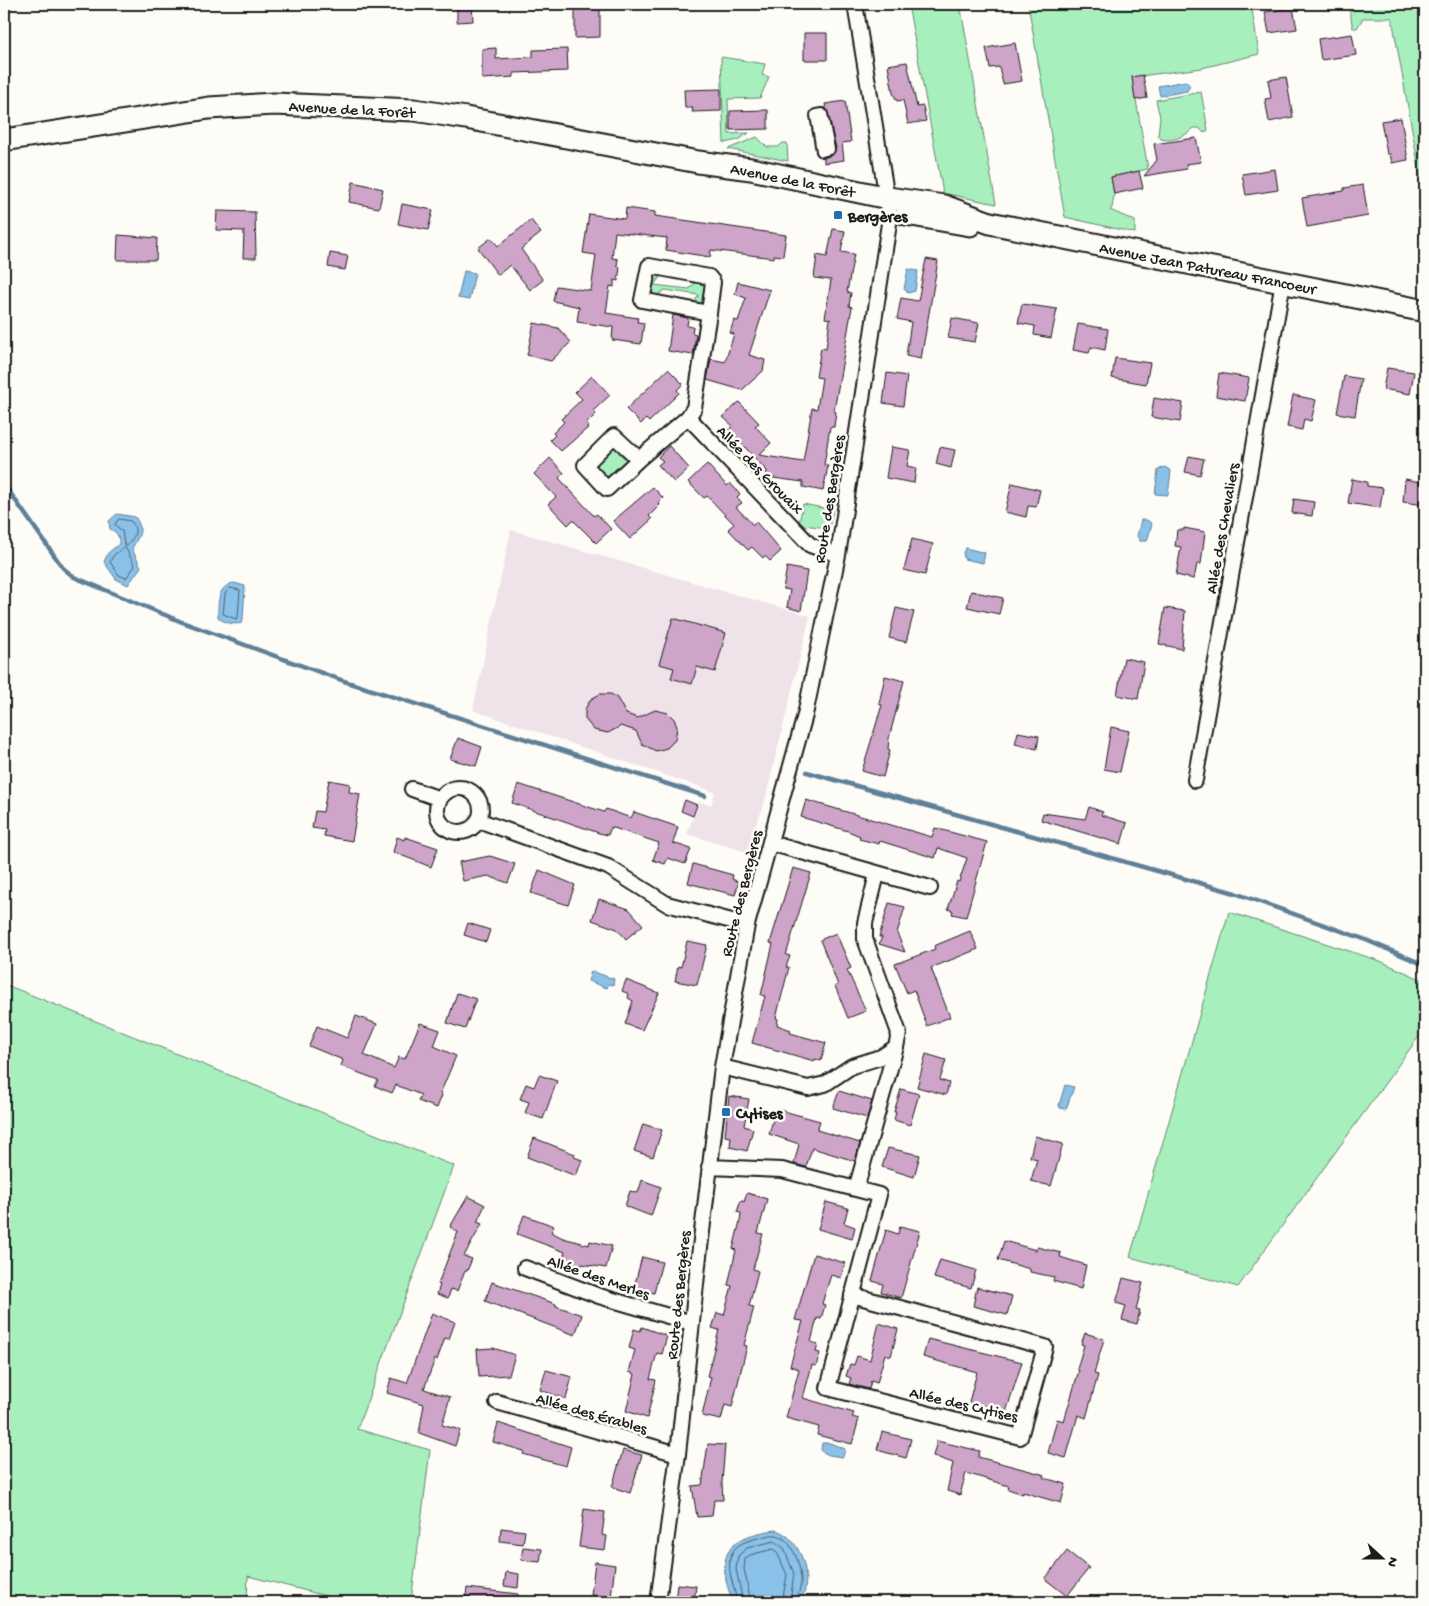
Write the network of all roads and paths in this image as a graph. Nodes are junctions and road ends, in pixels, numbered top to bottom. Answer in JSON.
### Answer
{"nodes":[{"id":1,"x":855,"y":4,"type":"edge"},
{"id":2,"x":4,"y":140,"type":"edge"},
{"id":3,"x":889,"y":204,"type":"junction"},
{"id":4,"x":1282,"y":282,"type":"junction"},
{"id":5,"x":1425,"y":310,"type":"edge"},
{"id":6,"x":709,"y":313,"type":"junction"},
{"id":7,"x":688,"y":417,"type":"junction"},
{"id":8,"x":639,"y":459,"type":"dead end"},
{"id":9,"x":838,"y":555,"type":"junction"},
{"id":10,"x":1195,"y":780,"type":"dead end"},
{"id":11,"x":412,"y":789,"type":"dead end"},
{"id":12,"x":440,"y":798,"type":"junction"},
{"id":13,"x":478,"y":820,"type":"junction"},
{"id":14,"x":770,"y":844,"type":"junction"},
{"id":15,"x":878,"y":874,"type":"junction"},
{"id":16,"x":930,"y":888,"type":"dead end"},
{"id":17,"x":747,"y":925,"type":"junction"},
{"id":18,"x":896,"y":1047,"type":"junction"},
{"id":19,"x":722,"y":1067,"type":"junction"},
{"id":20,"x":709,"y":1167,"type":"junction"},
{"id":21,"x":856,"y":1189,"type":"junction"},
{"id":22,"x":525,"y":1268,"type":"dead end"},
{"id":23,"x":852,"y":1295,"type":"junction"},
{"id":24,"x":692,"y":1323,"type":"junction"},
{"id":25,"x":496,"y":1402,"type":"dead end"},
{"id":26,"x":678,"y":1454,"type":"junction"},
{"id":27,"x":658,"y":1602,"type":"edge"}],
"edges":[{"from":1,"to":3,"type":"street","name":"Route des Bergères"},
{"from":2,"to":3,"type":"main road","name":"Avenue de la Forêt"},
{"from":3,"to":4,"type":"main road","name":"Avenue Jean Patureau Francoeur"},
{"from":3,"to":9,"type":"street","name":"Route des Bergères"},
{"from":4,"to":5,"type":"main road","name":"Avenue Jean Patureau Francoeur"},
{"from":4,"to":10,"type":"street","name":"Allée des Chevaliers"},
{"from":6,"to":6,"type":"street"},
{"from":6,"to":7,"type":"street"},
{"from":7,"to":8,"type":"street"},
{"from":7,"to":9,"type":"street","name":"Allée des Grouaix"},
{"from":9,"to":14,"type":"street","name":"Route des Bergères"},
{"from":11,"to":12,"type":"street"},
{"from":12,"to":13,"type":"street"},
{"from":12,"to":13,"type":"street"},
{"from":13,"to":17,"type":"street"},
{"from":14,"to":15,"type":"street"},
{"from":14,"to":17,"type":"street","name":"Route des Bergères"},
{"from":15,"to":16,"type":"street"},
{"from":15,"to":18,"type":"street"},
{"from":17,"to":19,"type":"street","name":"Route des Bergères"},
{"from":18,"to":19,"type":"street"},
{"from":18,"to":21,"type":"street"},
{"from":19,"to":20,"type":"street","name":"Route des Bergères"},
{"from":20,"to":21,"type":"street","name":"Allée des Cytises"},
{"from":20,"to":24,"type":"street","name":"Route des Bergères"},
{"from":21,"to":23,"type":"street","name":"Allée des Cytises"},
{"from":22,"to":24,"type":"street","name":"Allée des Merles"},
{"from":23,"to":23,"type":"street","name":"Allée des Cytises"},
{"from":24,"to":26,"type":"street","name":"Route des Bergères"},
{"from":25,"to":26,"type":"street","name":"Allée des Érables"},
{"from":26,"to":27,"type":"street","name":"Route des Bergères"}]}
